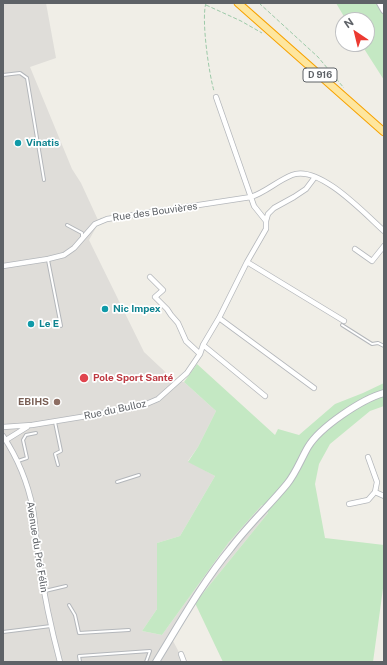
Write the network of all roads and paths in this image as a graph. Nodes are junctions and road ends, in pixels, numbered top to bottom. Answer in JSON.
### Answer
{"nodes":[{"id":1,"x":238,"y":3,"type":"edge"},
{"id":2,"x":259,"y":3,"type":"edge"},
{"id":3,"x":380,"y":3,"type":"edge"},
{"id":4,"x":206,"y":4,"type":"edge"},
{"id":5,"x":384,"y":10,"type":"edge"},
{"id":6,"x":265,"y":35,"type":"dead end"},
{"id":7,"x":3,"y":75,"type":"edge"},
{"id":8,"x":344,"y":87,"type":"dead end"},
{"id":9,"x":216,"y":97,"type":"joint"},
{"id":10,"x":384,"y":132,"type":"edge"},
{"id":11,"x":315,"y":177,"type":"junction"},
{"id":12,"x":44,"y":180,"type":"dead end"},
{"id":13,"x":251,"y":197,"type":"junction"},
{"id":14,"x":266,"y":221,"type":"junction"},
{"id":15,"x":67,"y":224,"type":"dead end"},
{"id":16,"x":384,"y":231,"type":"edge"},
{"id":17,"x":83,"y":237,"type":"junction"},
{"id":18,"x":384,"y":246,"type":"edge"},
{"id":19,"x":355,"y":249,"type":"dead end"},
{"id":20,"x":48,"y":258,"type":"junction"},
{"id":21,"x":247,"y":262,"type":"junction"},
{"id":22,"x":3,"y":266,"type":"edge"},
{"id":23,"x":150,"y":277,"type":"dead end"},
{"id":24,"x":219,"y":318,"type":"junction"},
{"id":25,"x":343,"y":323,"type":"joint"},
{"id":26,"x":61,"y":326,"type":"dead end"},
{"id":27,"x":203,"y":345,"type":"junction"},
{"id":28,"x":384,"y":346,"type":"edge"},
{"id":29,"x":200,"y":354,"type":"junction"},
{"id":30,"x":314,"y":388,"type":"dead end"},
{"id":31,"x":384,"y":393,"type":"edge"},
{"id":32,"x":265,"y":396,"type":"dead end"},
{"id":33,"x":56,"y":422,"type":"junction"},
{"id":34,"x":32,"y":425,"type":"junction"},
{"id":35,"x":3,"y":427,"type":"edge"},
{"id":36,"x":36,"y":433,"type":"dead end"},
{"id":37,"x":4,"y":438,"type":"edge"},
{"id":38,"x":368,"y":457,"type":"dead end"},
{"id":39,"x":16,"y":462,"type":"junction"},
{"id":40,"x":58,"y":465,"type":"dead end"},
{"id":41,"x":139,"y":474,"type":"dead end"},
{"id":42,"x":117,"y":482,"type":"dead end"},
{"id":43,"x":375,"y":492,"type":"junction"},
{"id":44,"x":384,"y":496,"type":"edge"},
{"id":45,"x":349,"y":504,"type":"dead end"},
{"id":46,"x":66,"y":586,"type":"dead end"},
{"id":47,"x":44,"y":591,"type":"junction"},
{"id":48,"x":69,"y":605,"type":"dead end"},
{"id":49,"x":51,"y":626,"type":"junction"},
{"id":50,"x":129,"y":630,"type":"dead end"},
{"id":51,"x":3,"y":632,"type":"edge"},
{"id":52,"x":181,"y":654,"type":"dead end"},
{"id":53,"x":60,"y":662,"type":"edge"},
{"id":54,"x":80,"y":662,"type":"edge"},
{"id":55,"x":146,"y":662,"type":"edge"},
{"id":56,"x":156,"y":662,"type":"edge"},
{"id":57,"x":184,"y":662,"type":"edge"}],
"edges":[{"from":1,"to":10,"type":"highway","number":"D 916"},
{"from":2,"to":8,"type":"path"},
{"from":3,"to":5,"type":"main road"},
{"from":4,"to":6,"type":"path"},
{"from":4,"to":9,"type":"path"},
{"from":7,"to":12,"type":"lane"},
{"from":9,"to":13,"type":"street"},
{"from":11,"to":13,"type":"street","name":"Rue des Bouvières"},
{"from":11,"to":14,"type":"street","name":"Rue du Bulloz"},
{"from":11,"to":16,"type":"street"},
{"from":13,"to":14,"type":"street"},
{"from":13,"to":17,"type":"street","name":"Rue des Bouvières"},
{"from":14,"to":21,"type":"street","name":"Rue du Bulloz"},
{"from":15,"to":17,"type":"lane"},
{"from":17,"to":20,"type":"street","name":"Rue des Bouvières"},
{"from":18,"to":19,"type":"street"},
{"from":20,"to":22,"type":"street","name":"Rue des Bouvières"},
{"from":20,"to":26,"type":"lane"},
{"from":21,"to":24,"type":"street","name":"Rue du Bulloz"},
{"from":21,"to":25,"type":"street"},
{"from":23,"to":29,"type":"street"},
{"from":24,"to":27,"type":"street","name":"Rue du Bulloz"},
{"from":24,"to":30,"type":"street"},
{"from":25,"to":28,"type":"lane"},
{"from":27,"to":29,"type":"street","name":"Rue du Bulloz"},
{"from":27,"to":32,"type":"street"},
{"from":29,"to":33,"type":"street","name":"Rue du Bulloz"},
{"from":31,"to":56,"type":"main road"},
{"from":33,"to":34,"type":"street","name":"Rue du Bulloz"},
{"from":33,"to":40,"type":"lane"},
{"from":34,"to":35,"type":"street","name":"Rue du Bulloz"},
{"from":34,"to":37,"type":"street","name":"Rue du Bulloz"},
{"from":36,"to":39,"type":"lane"},
{"from":37,"to":39,"type":"street","name":"Avenue du Pré Félin"},
{"from":38,"to":43,"type":"street"},
{"from":39,"to":47,"type":"street","name":"Avenue du Pré Félin"},
{"from":41,"to":42,"type":"lane"},
{"from":43,"to":44,"type":"street"},
{"from":43,"to":45,"type":"street"},
{"from":46,"to":47,"type":"lane"},
{"from":47,"to":49,"type":"street","name":"Avenue du Pré Félin"},
{"from":48,"to":50,"type":"lane"},
{"from":49,"to":51,"type":"lane"},
{"from":49,"to":53,"type":"street","name":"Avenue du Pré Félin"},
{"from":52,"to":57,"type":"street"},
{"from":54,"to":55,"type":"lane"}]}
